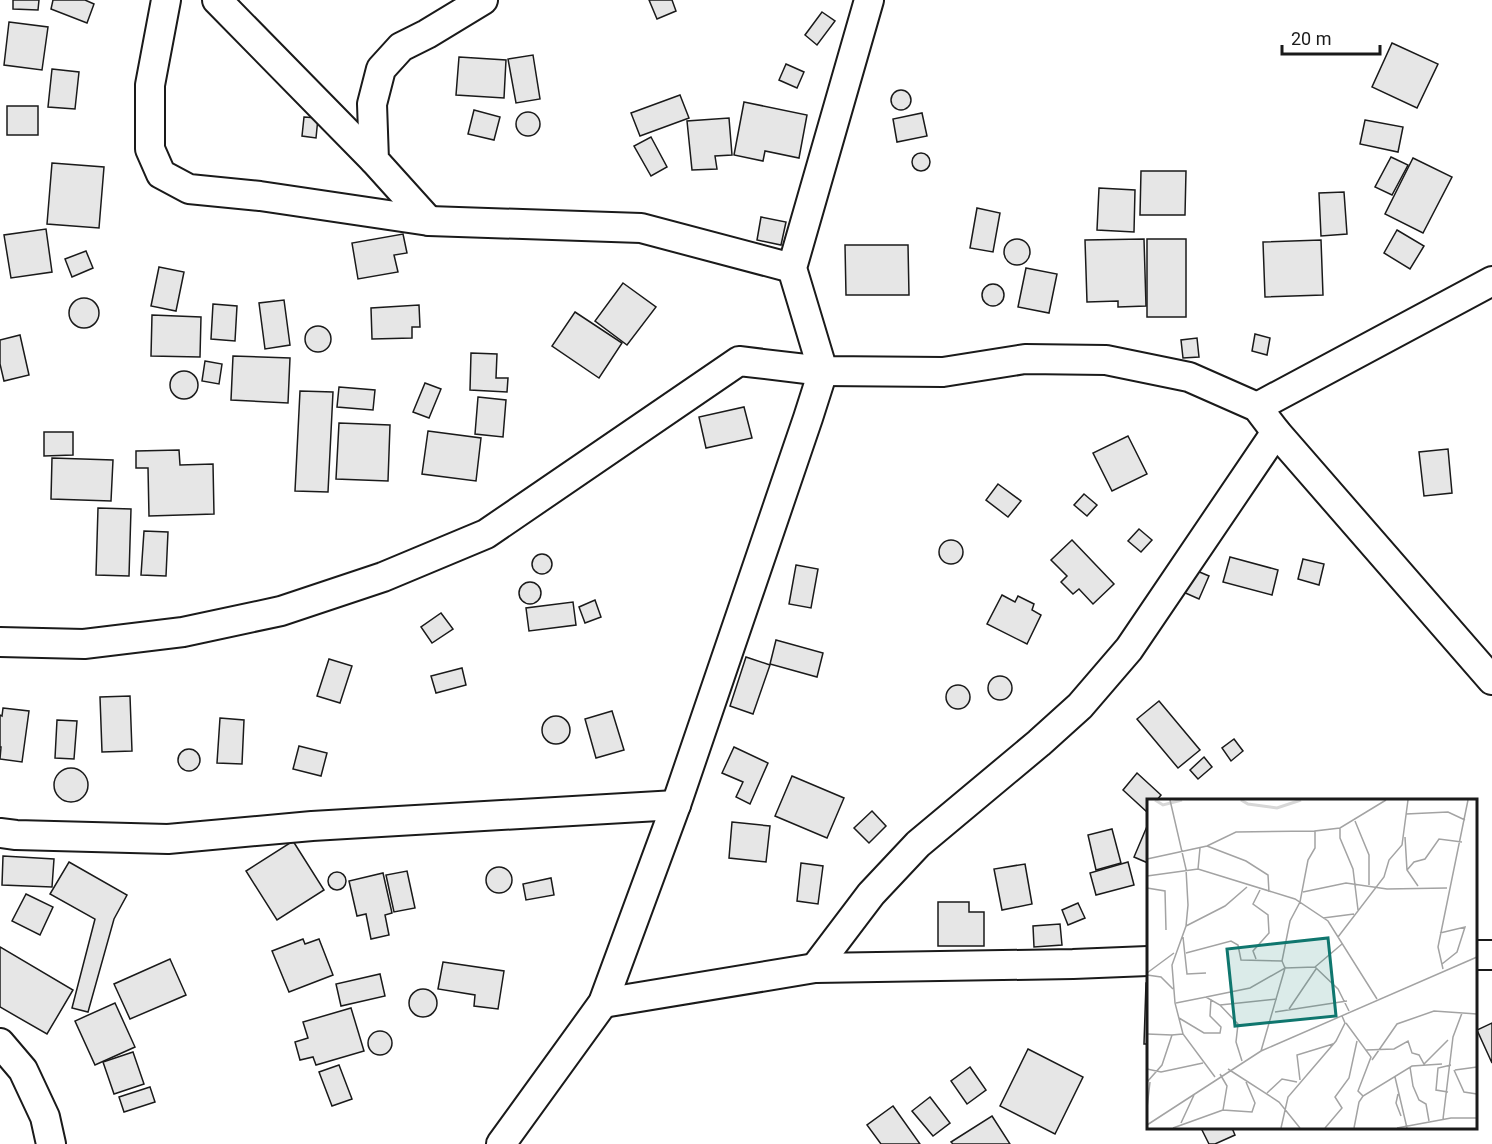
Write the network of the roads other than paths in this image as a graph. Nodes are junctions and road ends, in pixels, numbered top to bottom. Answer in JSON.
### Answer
{"nodes":[{"id":1,"x":166,"y":0,"type":"edge"},
{"id":2,"x":217,"y":0,"type":"edge"},
{"id":3,"x":483,"y":0,"type":"edge"},
{"id":4,"x":869,"y":0,"type":"edge"},
{"id":5,"x":374,"y":160,"type":"junction"},
{"id":6,"x":429,"y":221,"type":"junction"},
{"id":7,"x":792,"y":268,"type":"junction"},
{"id":8,"x":1492,"y":281,"type":"edge"},
{"id":9,"x":823,"y":370,"type":"junction"},
{"id":10,"x":1257,"y":407,"type":"junction"},
{"id":11,"x":1276,"y":432,"type":"junction"},
{"id":12,"x":0,"y":642,"type":"edge"},
{"id":13,"x":1492,"y":680,"type":"edge"},
{"id":14,"x":676,"y":805,"type":"junction"},
{"id":15,"x":0,"y":833,"type":"edge"},
{"id":16,"x":1147,"y":961,"type":"edge"},
{"id":17,"x":814,"y":968,"type":"junction"},
{"id":18,"x":603,"y":1003,"type":"junction"},
{"id":19,"x":0,"y":1043,"type":"edge"},
{"id":20,"x":51,"y":1144,"type":"edge"},
{"id":21,"x":501,"y":1144,"type":"edge"}],
"edges":[{"from":1,"to":6,"type":"street"},
{"from":2,"to":5,"type":"street"},
{"from":3,"to":5,"type":"street"},
{"from":4,"to":7,"type":"street"},
{"from":5,"to":6,"type":"street"},
{"from":6,"to":7,"type":"street"},
{"from":7,"to":9,"type":"street"},
{"from":8,"to":10,"type":"street"},
{"from":9,"to":10,"type":"street"},
{"from":9,"to":12,"type":"street"},
{"from":9,"to":14,"type":"street"},
{"from":10,"to":11,"type":"street"},
{"from":11,"to":13,"type":"street"},
{"from":11,"to":17,"type":"street"},
{"from":14,"to":15,"type":"street"},
{"from":14,"to":18,"type":"street"},
{"from":16,"to":17,"type":"street"},
{"from":17,"to":18,"type":"street"},
{"from":18,"to":21,"type":"street"},
{"from":19,"to":20,"type":"street"}]}
